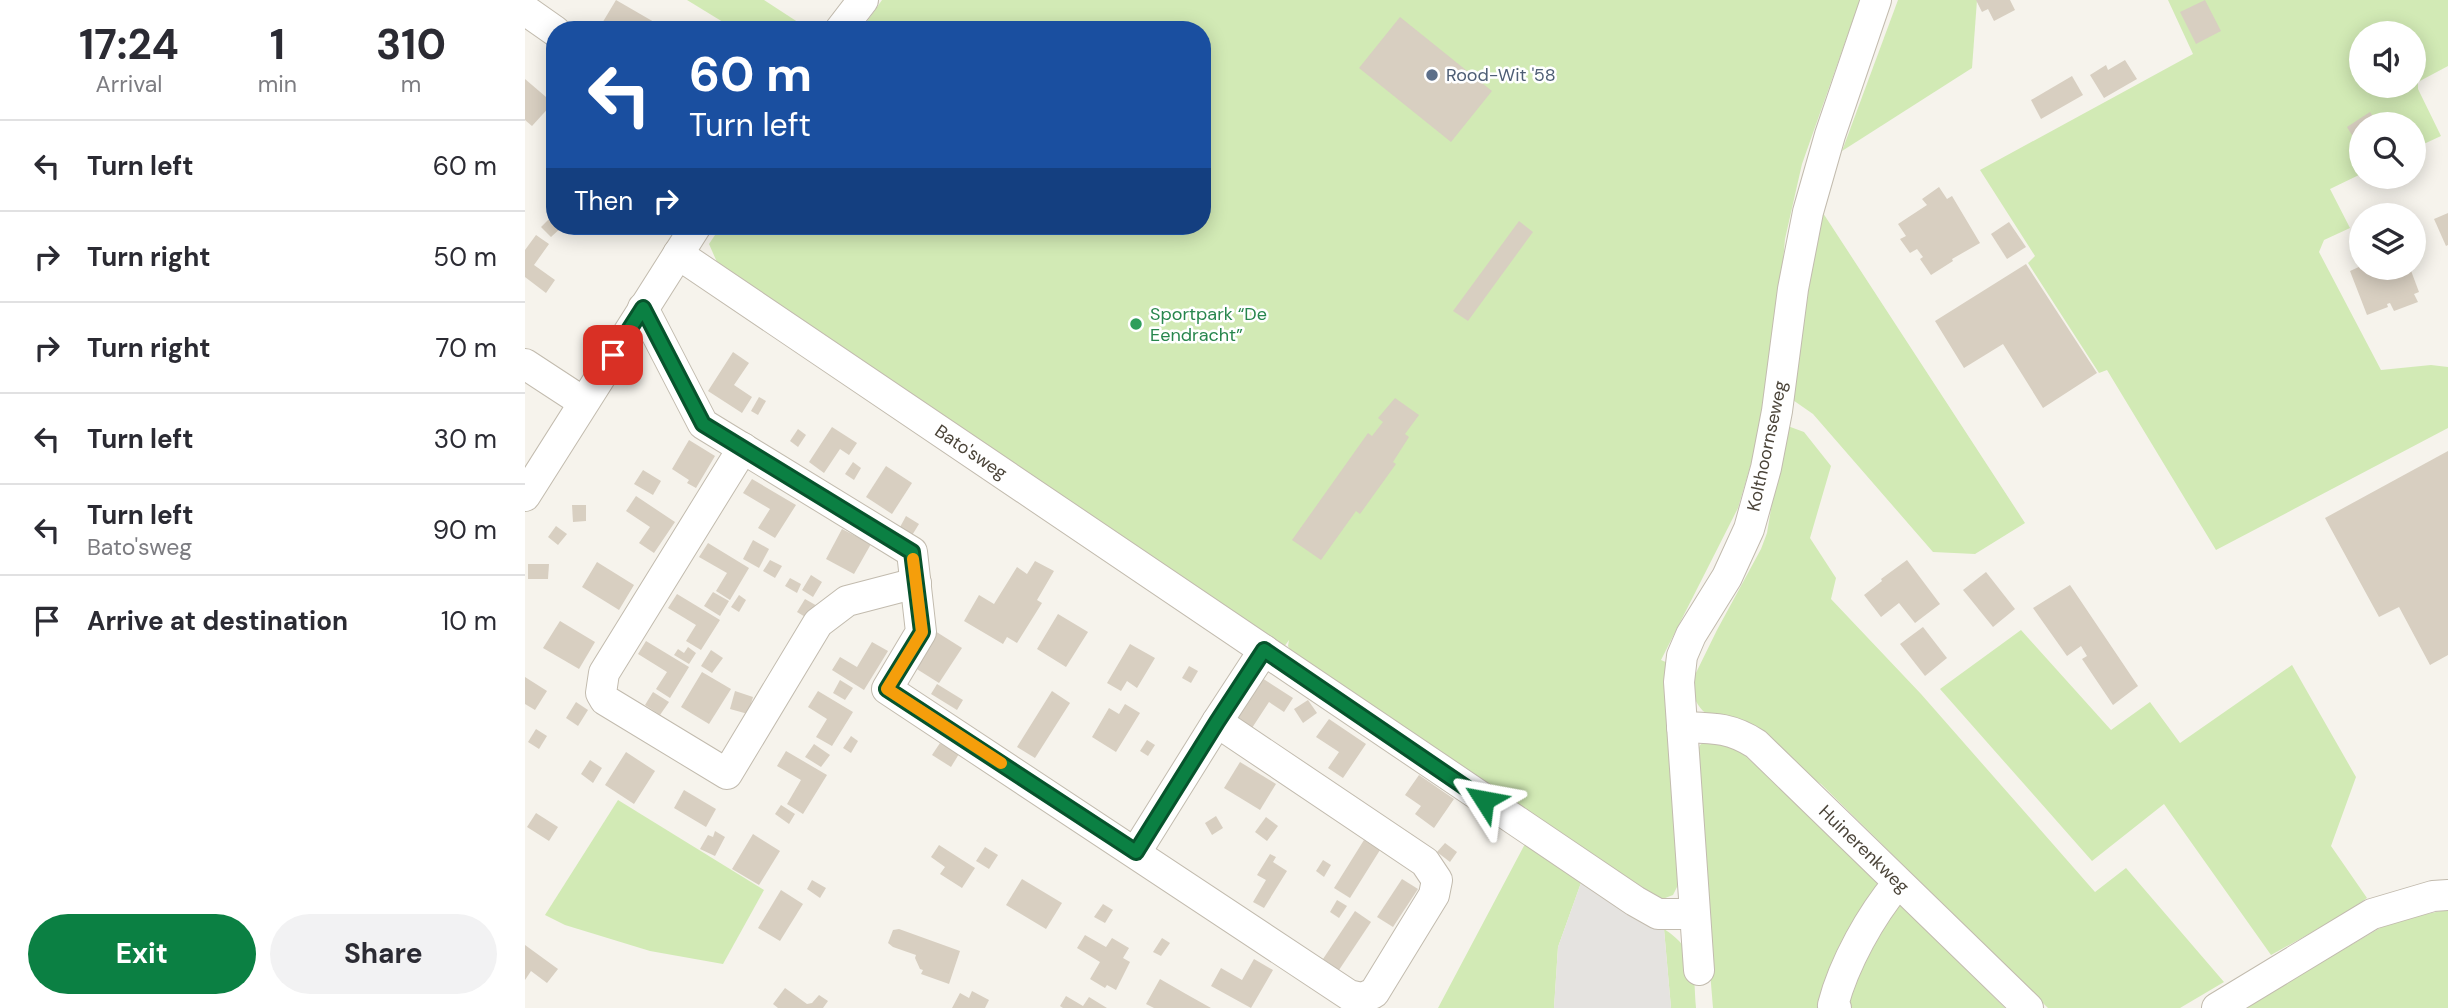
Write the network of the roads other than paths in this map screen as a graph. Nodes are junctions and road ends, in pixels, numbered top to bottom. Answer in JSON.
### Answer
{"nodes":[{"id":1,"x":863,"y":0,"type":"edge"},
{"id":2,"x":1876,"y":0,"type":"edge"},
{"id":3,"x":525,"y":10,"type":"edge"},
{"id":4,"x":847,"y":21,"type":"edge"},
{"id":5,"x":546,"y":25,"type":"edge"},
{"id":6,"x":691,"y":235,"type":"edge"},
{"id":7,"x":678,"y":254,"type":"junction"},
{"id":8,"x":643,"y":308,"type":"junction"},
{"id":9,"x":525,"y":364,"type":"edge"},
{"id":10,"x":583,"y":402,"type":"junction"},
{"id":11,"x":743,"y":448,"type":"junction"},
{"id":12,"x":525,"y":496,"type":"edge"},
{"id":13,"x":916,"y":583,"type":"junction"},
{"id":14,"x":1264,"y":650,"type":"junction"},
{"id":15,"x":1217,"y":722,"type":"junction"},
{"id":16,"x":1682,"y":727,"type":"junction"},
{"id":17,"x":1136,"y":852,"type":"junction"},
{"id":18,"x":1898,"y":883,"type":"junction"},
{"id":19,"x":2448,"y":895,"type":"edge"},
{"id":20,"x":1694,"y":914,"type":"junction"},
{"id":21,"x":1699,"y":970,"type":"dead end"},
{"id":22,"x":1836,"y":1008,"type":"edge"},
{"id":23,"x":2028,"y":1008,"type":"edge"},
{"id":24,"x":2217,"y":1008,"type":"edge"}],
"edges":[{"from":1,"to":4,"type":"street"},
{"from":2,"to":16,"type":"street","name":"Kolthoornseweg"},
{"from":3,"to":5,"type":"street"},
{"from":6,"to":7,"type":"street"},
{"from":7,"to":8,"type":"street"},
{"from":7,"to":14,"type":"street","name":"Bato'sweg"},
{"from":8,"to":10,"type":"street"},
{"from":8,"to":11,"type":"street"},
{"from":9,"to":10,"type":"street"},
{"from":10,"to":12,"type":"street"},
{"from":11,"to":13,"type":"street"},
{"from":11,"to":13,"type":"street"},
{"from":13,"to":17,"type":"street"},
{"from":14,"to":15,"type":"street"},
{"from":14,"to":20,"type":"street","name":"Bato'sweg"},
{"from":15,"to":17,"type":"street"},
{"from":15,"to":17,"type":"street"},
{"from":16,"to":18,"type":"street","name":"Huinerenkweg"},
{"from":16,"to":20,"type":"street","name":"Kolthoornseweg"},
{"from":18,"to":22,"type":"street"},
{"from":18,"to":23,"type":"street","name":"Huinerenkweg"},
{"from":19,"to":24,"type":"street"},
{"from":20,"to":21,"type":"street","name":"Kolthoornseweg"}]}
